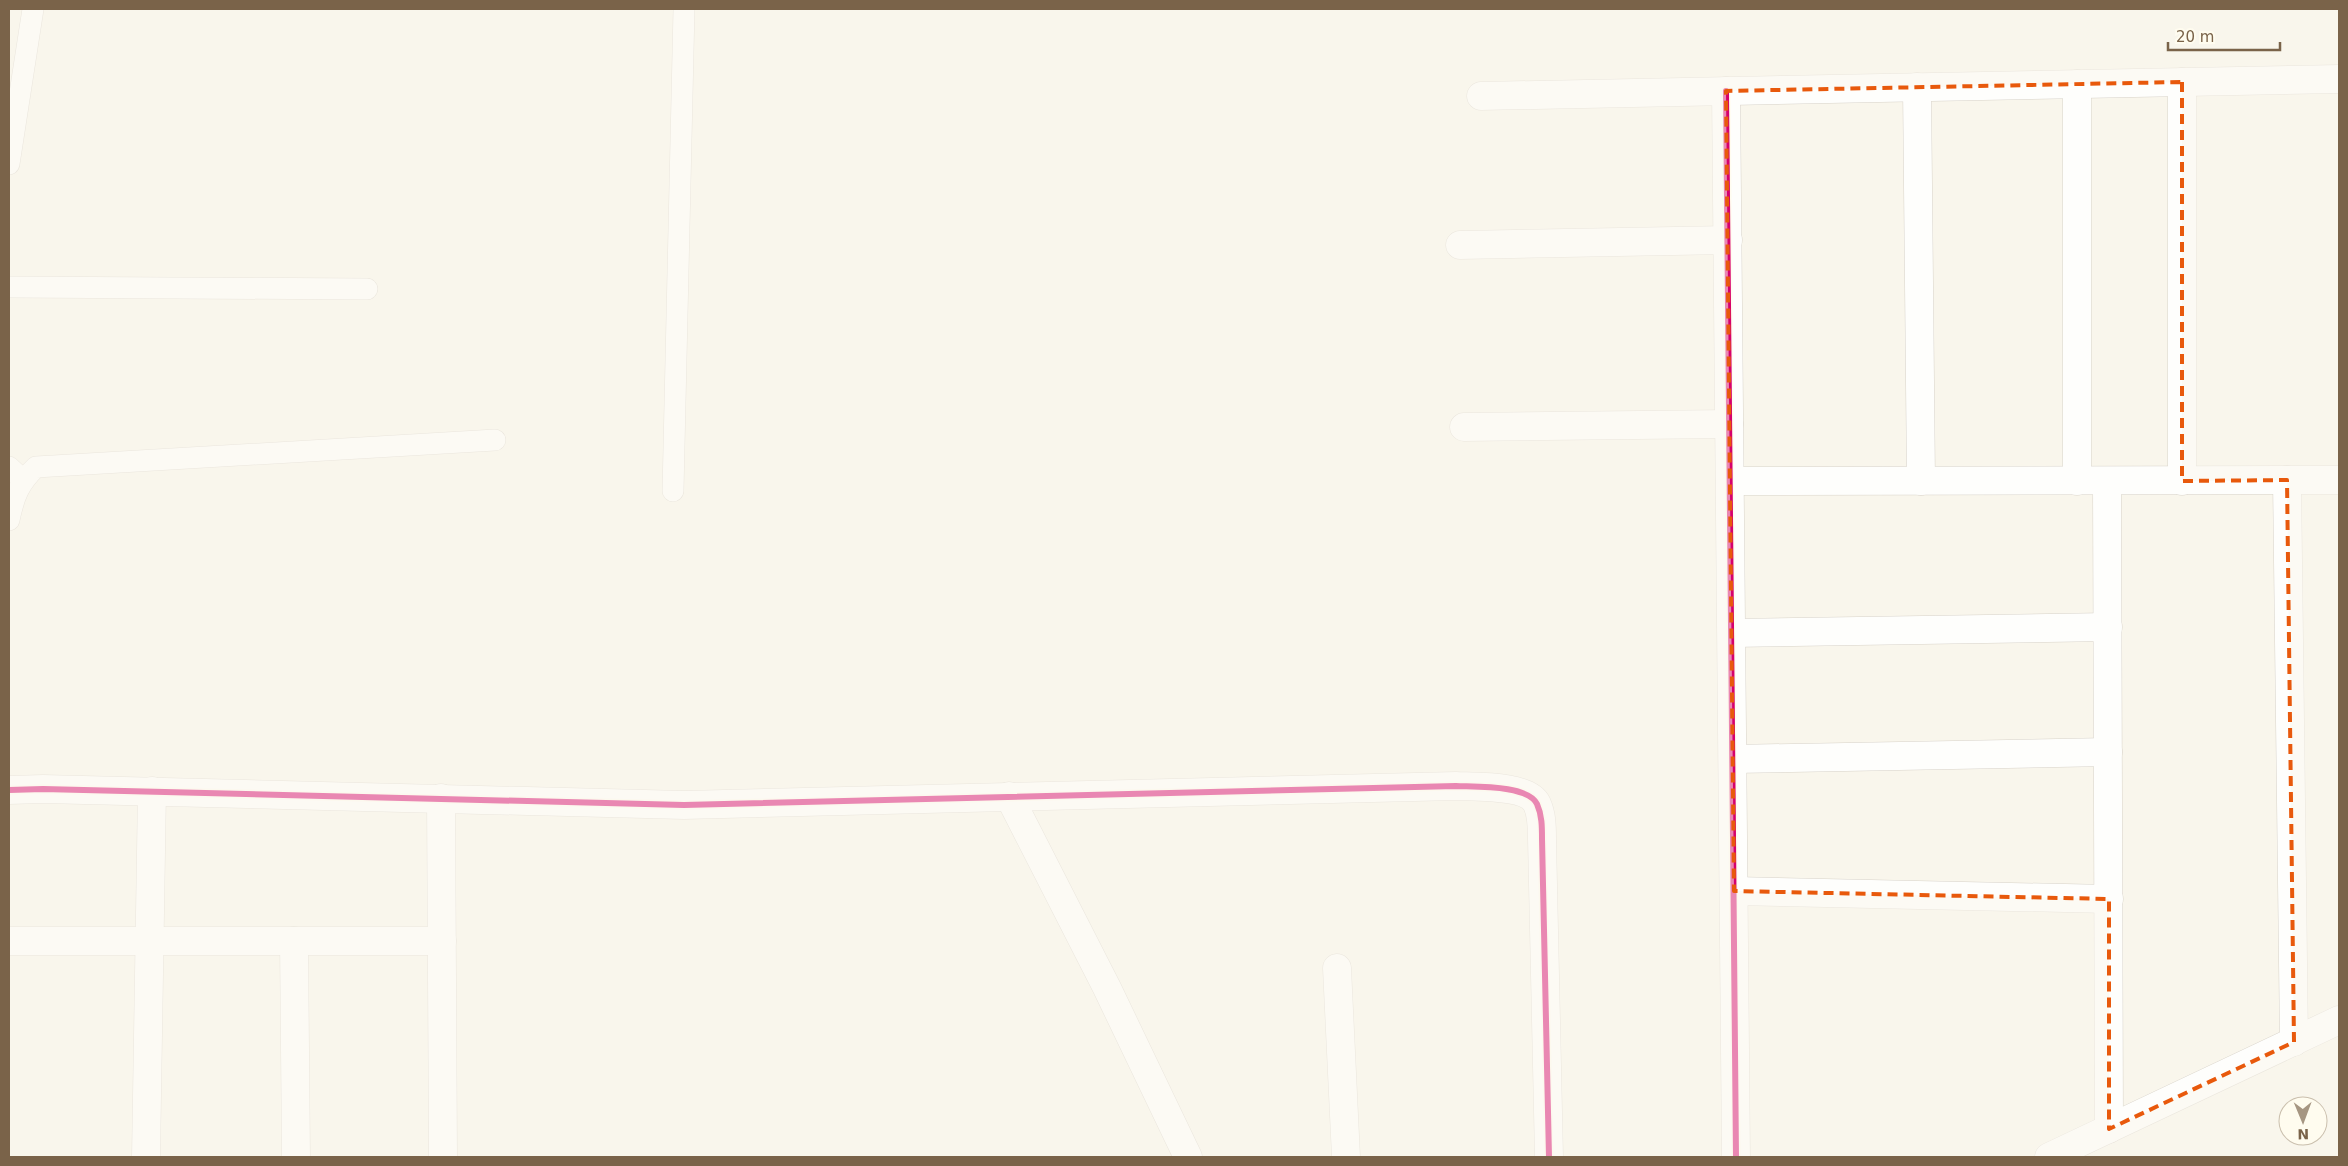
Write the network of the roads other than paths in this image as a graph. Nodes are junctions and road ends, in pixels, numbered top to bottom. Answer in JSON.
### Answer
{"nodes":[{"id":1,"x":33,"y":9,"type":"edge"},
{"id":2,"x":684,"y":9,"type":"edge"},
{"id":3,"x":2339,"y":78,"type":"edge"},
{"id":4,"x":2182,"y":82,"type":"junction"},
{"id":5,"x":2077,"y":84,"type":"junction"},
{"id":6,"x":1917,"y":87,"type":"junction"},
{"id":7,"x":1726,"y":91,"type":"junction"},
{"id":8,"x":1481,"y":96,"type":"dead end"},
{"id":9,"x":9,"y":164,"type":"edge"},
{"id":10,"x":1728,"y":240,"type":"junction"},
{"id":11,"x":1460,"y":246,"type":"dead end"},
{"id":12,"x":9,"y":287,"type":"edge"},
{"id":13,"x":367,"y":289,"type":"dead end"},
{"id":14,"x":1730,"y":424,"type":"junction"},
{"id":15,"x":1464,"y":427,"type":"dead end"},
{"id":16,"x":494,"y":440,"type":"dead end"},
{"id":17,"x":16,"y":473,"type":"edge"},
{"id":18,"x":2287,"y":480,"type":"junction"},
{"id":19,"x":2339,"y":480,"type":"edge"},
{"id":20,"x":1730,"y":481,"type":"junction"},
{"id":21,"x":1921,"y":481,"type":"junction"},
{"id":22,"x":2077,"y":481,"type":"junction"},
{"id":23,"x":2107,"y":481,"type":"junction"},
{"id":24,"x":2182,"y":481,"type":"junction"},
{"id":25,"x":672,"y":491,"type":"dead end"},
{"id":26,"x":9,"y":520,"type":"edge"},
{"id":27,"x":2108,"y":628,"type":"junction"},
{"id":28,"x":1732,"y":633,"type":"junction"},
{"id":29,"x":2108,"y":752,"type":"junction"},
{"id":30,"x":1733,"y":760,"type":"junction"},
{"id":31,"x":9,"y":790,"type":"edge"},
{"id":32,"x":152,"y":792,"type":"junction"},
{"id":33,"x":1009,"y":796,"type":"junction"},
{"id":34,"x":441,"y":798,"type":"junction"},
{"id":35,"x":1734,"y":891,"type":"junction"},
{"id":36,"x":2109,"y":899,"type":"junction"},
{"id":37,"x":9,"y":941,"type":"edge"},
{"id":38,"x":150,"y":941,"type":"junction"},
{"id":39,"x":294,"y":941,"type":"junction"},
{"id":40,"x":442,"y":941,"type":"junction"},
{"id":41,"x":1338,"y":968,"type":"dead end"},
{"id":42,"x":2339,"y":1020,"type":"edge"},
{"id":43,"x":2294,"y":1042,"type":"junction"},
{"id":44,"x":2109,"y":1129,"type":"junction"},
{"id":45,"x":146,"y":1157,"type":"edge"},
{"id":46,"x":296,"y":1157,"type":"edge"},
{"id":47,"x":443,"y":1157,"type":"edge"},
{"id":48,"x":1188,"y":1157,"type":"edge"},
{"id":49,"x":1346,"y":1157,"type":"edge"},
{"id":50,"x":1549,"y":1157,"type":"edge"},
{"id":51,"x":1736,"y":1157,"type":"edge"},
{"id":52,"x":2049,"y":1157,"type":"edge"}],
"edges":[{"from":1,"to":9,"type":"lane"},
{"from":2,"to":25,"type":"lane"},
{"from":3,"to":4,"type":"street"},
{"from":4,"to":5,"type":"street"},
{"from":4,"to":24,"type":"street"},
{"from":5,"to":6,"type":"street"},
{"from":5,"to":22,"type":"street"},
{"from":6,"to":7,"type":"street"},
{"from":6,"to":21,"type":"street"},
{"from":7,"to":8,"type":"street"},
{"from":7,"to":10,"type":"street"},
{"from":10,"to":11,"type":"street"},
{"from":10,"to":14,"type":"street"},
{"from":12,"to":13,"type":"lane"},
{"from":14,"to":15,"type":"street"},
{"from":14,"to":20,"type":"street"},
{"from":16,"to":17,"type":"lane"},
{"from":17,"to":26,"type":"lane"},
{"from":18,"to":19,"type":"street"},
{"from":18,"to":24,"type":"street"},
{"from":18,"to":43,"type":"street"},
{"from":20,"to":21,"type":"street"},
{"from":20,"to":28,"type":"street"},
{"from":21,"to":22,"type":"street"},
{"from":22,"to":23,"type":"street"},
{"from":23,"to":24,"type":"street"},
{"from":23,"to":27,"type":"street"},
{"from":27,"to":28,"type":"street"},
{"from":27,"to":29,"type":"street"},
{"from":28,"to":30,"type":"street"},
{"from":29,"to":30,"type":"street"},
{"from":29,"to":36,"type":"street"},
{"from":30,"to":35,"type":"street"},
{"from":31,"to":32,"type":"street"},
{"from":32,"to":34,"type":"street"},
{"from":32,"to":38,"type":"street"},
{"from":33,"to":34,"type":"street"},
{"from":33,"to":48,"type":"street"},
{"from":33,"to":50,"type":"street"},
{"from":34,"to":40,"type":"street"},
{"from":35,"to":36,"type":"street"},
{"from":35,"to":51,"type":"street"},
{"from":36,"to":44,"type":"street"},
{"from":37,"to":38,"type":"street"},
{"from":38,"to":39,"type":"street"},
{"from":38,"to":45,"type":"street"},
{"from":39,"to":40,"type":"street"},
{"from":39,"to":46,"type":"street"},
{"from":40,"to":47,"type":"street"},
{"from":41,"to":49,"type":"street"},
{"from":42,"to":43,"type":"street"},
{"from":43,"to":44,"type":"street"},
{"from":44,"to":52,"type":"street"}]}
